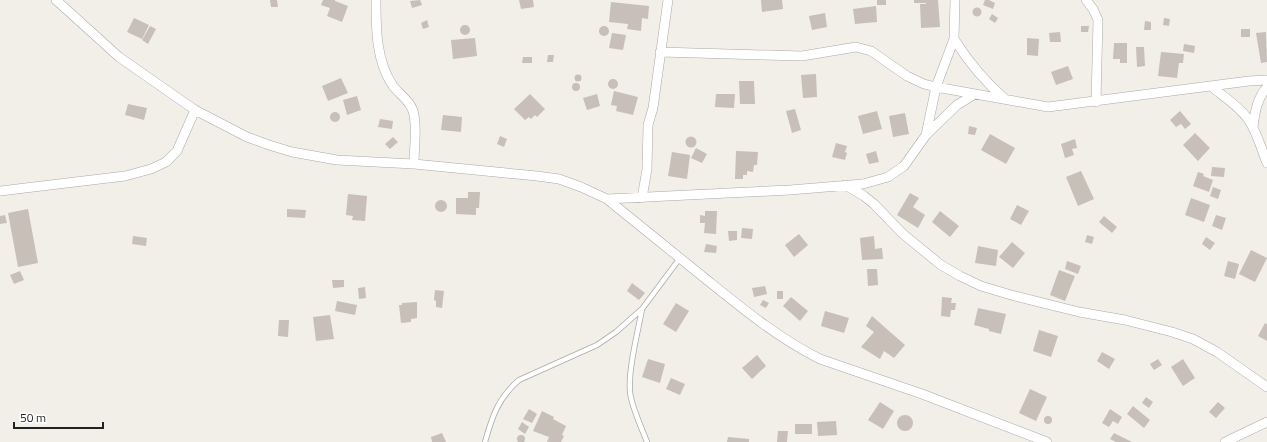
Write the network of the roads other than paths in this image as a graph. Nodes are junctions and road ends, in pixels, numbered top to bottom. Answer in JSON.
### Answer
{"nodes":[{"id":1,"x":56,"y":0,"type":"edge"},
{"id":2,"x":376,"y":0,"type":"edge"},
{"id":3,"x":668,"y":0,"type":"edge"},
{"id":4,"x":954,"y":0,"type":"edge"},
{"id":5,"x":1086,"y":0,"type":"edge"},
{"id":6,"x":954,"y":39,"type":"junction"},
{"id":7,"x":660,"y":52,"type":"junction"},
{"id":8,"x":1267,"y":80,"type":"edge"},
{"id":9,"x":936,"y":87,"type":"junction"},
{"id":10,"x":1212,"y":87,"type":"junction"},
{"id":11,"x":1267,"y":87,"type":"edge"},
{"id":12,"x":975,"y":94,"type":"junction"},
{"id":13,"x":1005,"y":99,"type":"junction"},
{"id":14,"x":1096,"y":102,"type":"junction"},
{"id":15,"x":195,"y":110,"type":"junction"},
{"id":16,"x":1253,"y":127,"type":"junction"},
{"id":17,"x":926,"y":135,"type":"junction"},
{"id":18,"x":1267,"y":162,"type":"edge"},
{"id":19,"x":414,"y":164,"type":"junction"},
{"id":20,"x":845,"y":185,"type":"junction"},
{"id":21,"x":0,"y":191,"type":"edge"},
{"id":22,"x":642,"y":198,"type":"junction"},
{"id":23,"x":607,"y":199,"type":"junction"},
{"id":24,"x":680,"y":258,"type":"junction"},
{"id":25,"x":642,"y":309,"type":"junction"},
{"id":26,"x":1267,"y":387,"type":"edge"},
{"id":27,"x":1267,"y":422,"type":"edge"},
{"id":28,"x":485,"y":442,"type":"edge"},
{"id":29,"x":647,"y":442,"type":"edge"},
{"id":30,"x":1047,"y":442,"type":"edge"},
{"id":31,"x":1225,"y":442,"type":"edge"}],
"edges":[{"from":1,"to":15,"type":"street"},
{"from":2,"to":19,"type":"street"},
{"from":3,"to":7,"type":"street"},
{"from":4,"to":6,"type":"street"},
{"from":5,"to":14,"type":"street"},
{"from":6,"to":9,"type":"street"},
{"from":6,"to":13,"type":"street"},
{"from":7,"to":9,"type":"street"},
{"from":7,"to":22,"type":"street"},
{"from":8,"to":10,"type":"street"},
{"from":9,"to":12,"type":"street"},
{"from":9,"to":17,"type":"street"},
{"from":10,"to":14,"type":"street"},
{"from":10,"to":16,"type":"street"},
{"from":11,"to":16,"type":"street"},
{"from":12,"to":13,"type":"street"},
{"from":12,"to":17,"type":"street"},
{"from":13,"to":14,"type":"street"},
{"from":15,"to":19,"type":"street"},
{"from":15,"to":21,"type":"street"},
{"from":16,"to":18,"type":"street"},
{"from":17,"to":20,"type":"street"},
{"from":19,"to":23,"type":"street"},
{"from":20,"to":22,"type":"street"},
{"from":20,"to":26,"type":"street"},
{"from":22,"to":23,"type":"street"},
{"from":23,"to":24,"type":"street"},
{"from":24,"to":25,"type":"lane"},
{"from":24,"to":30,"type":"street"},
{"from":25,"to":28,"type":"lane"},
{"from":25,"to":29,"type":"lane"},
{"from":27,"to":31,"type":"street"}]}
